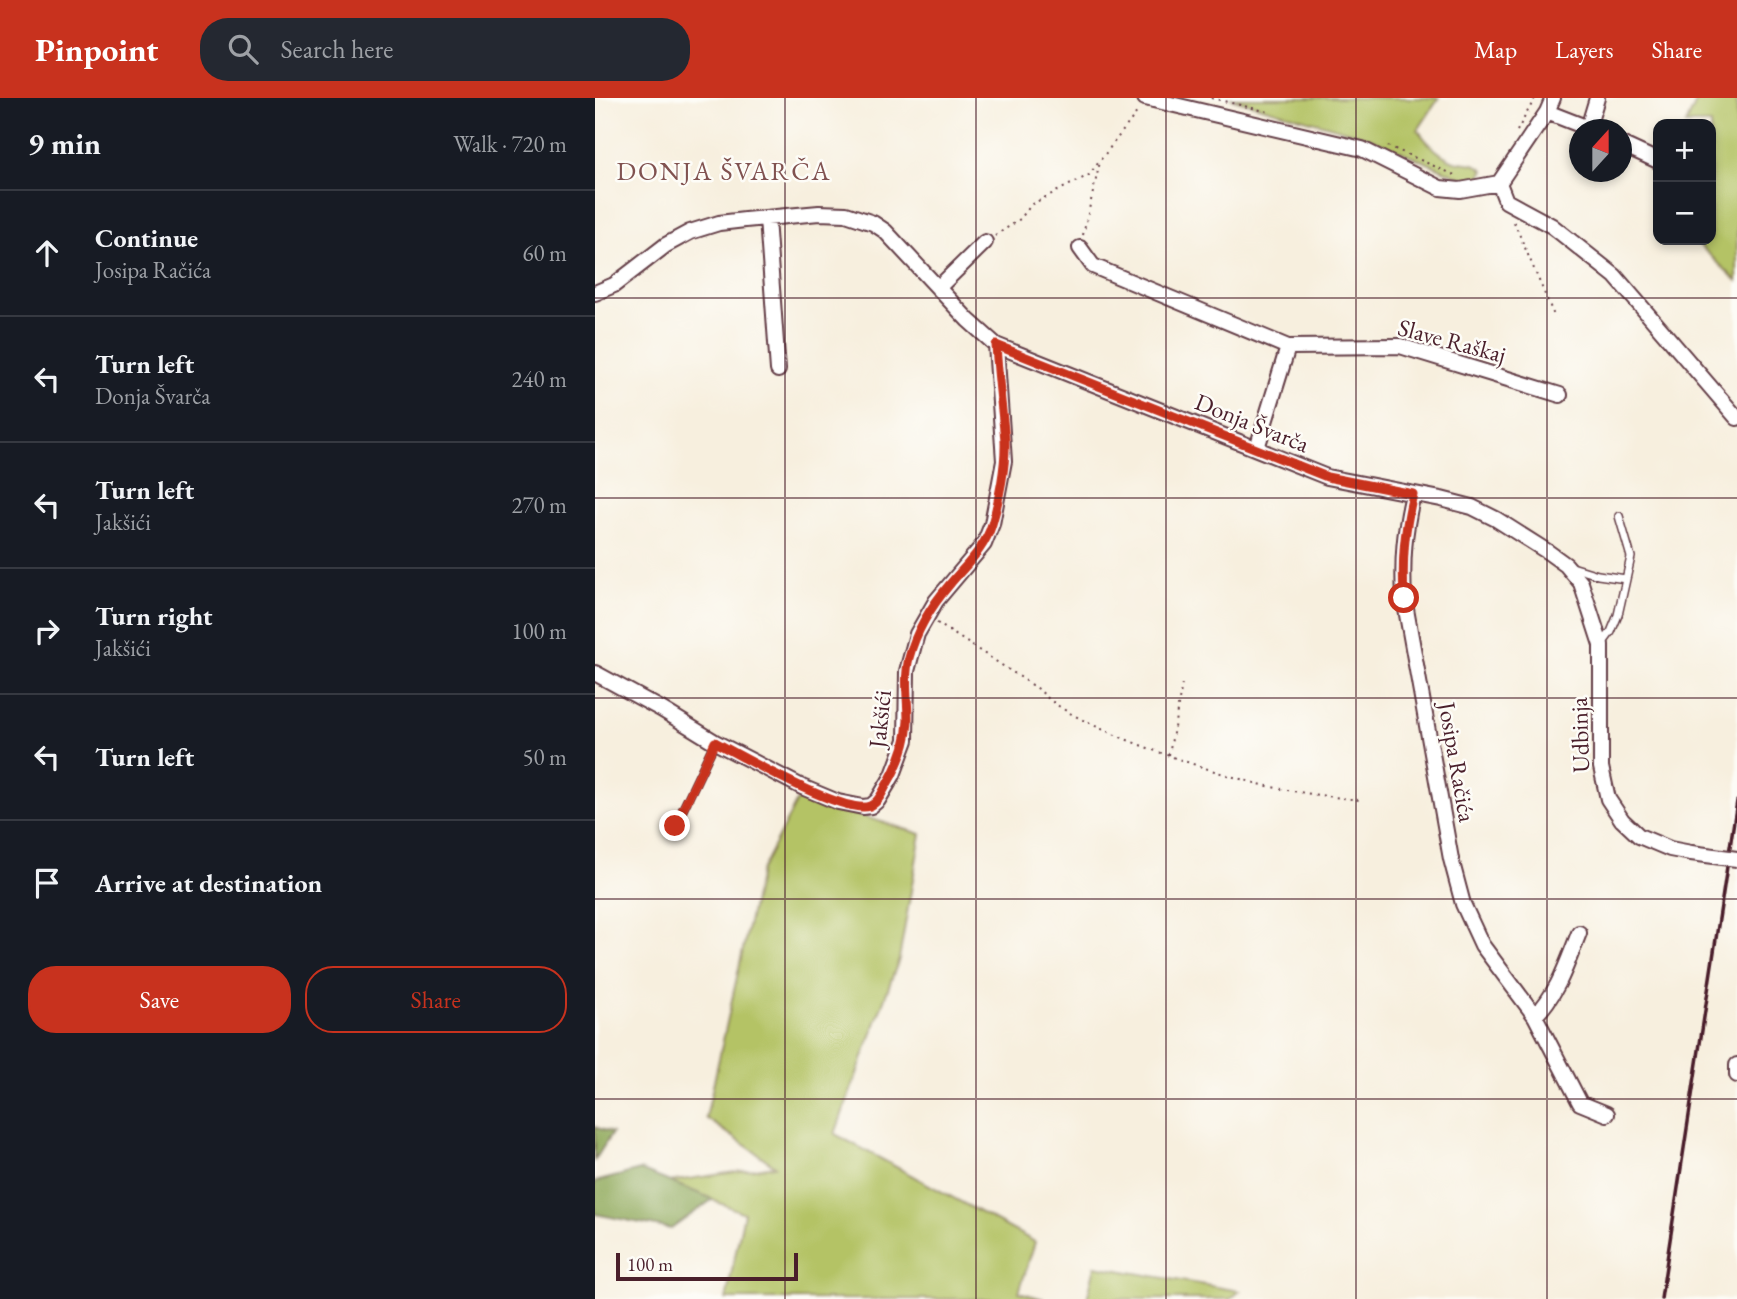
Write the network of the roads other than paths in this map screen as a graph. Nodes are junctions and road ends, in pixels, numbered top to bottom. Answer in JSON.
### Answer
{"nodes":[{"id":1,"x":1146,"y":98,"type":"edge"},
{"id":2,"x":1597,"y":98,"type":"edge"},
{"id":3,"x":1607,"y":98,"type":"edge"},
{"id":4,"x":1550,"y":105,"type":"edge"},
{"id":5,"x":1578,"y":119,"type":"edge"},
{"id":6,"x":1592,"y":119,"type":"edge"},
{"id":7,"x":1594,"y":119,"type":"edge"},
{"id":8,"x":1632,"y":149,"type":"edge"},
{"id":9,"x":1653,"y":159,"type":"edge"},
{"id":10,"x":1499,"y":183,"type":"junction"},
{"id":11,"x":767,"y":219,"type":"junction"},
{"id":12,"x":985,"y":242,"type":"road end"},
{"id":13,"x":1080,"y":248,"type":"road end"},
{"id":14,"x":938,"y":288,"type":"junction"},
{"id":15,"x":595,"y":293,"type":"edge"},
{"id":16,"x":996,"y":345,"type":"junction"},
{"id":17,"x":1288,"y":347,"type":"junction"},
{"id":18,"x":778,"y":370,"type":"dead end"},
{"id":19,"x":1560,"y":395,"type":"dead end"},
{"id":20,"x":1737,"y":418,"type":"edge"},
{"id":21,"x":1257,"y":448,"type":"junction"},
{"id":22,"x":1413,"y":494,"type":"junction"},
{"id":23,"x":1619,"y":516,"type":"dead end"},
{"id":24,"x":1566,"y":565,"type":"junction"},
{"id":25,"x":1626,"y":579,"type":"junction"},
{"id":26,"x":1601,"y":645,"type":"junction"},
{"id":27,"x":595,"y":673,"type":"edge"},
{"id":28,"x":715,"y":742,"type":"junction"},
{"id":29,"x":675,"y":826,"type":"dead end"},
{"id":30,"x":1737,"y":859,"type":"edge"},
{"id":31,"x":1579,"y":933,"type":"dead end"},
{"id":32,"x":1535,"y":1016,"type":"junction"},
{"id":33,"x":1737,"y":1065,"type":"edge"},
{"id":34,"x":1737,"y":1075,"type":"edge"},
{"id":35,"x":1607,"y":1114,"type":"dead end"}],
"edges":[{"from":1,"to":10,"type":"street"},
{"from":2,"to":6,"type":"street"},
{"from":3,"to":7,"type":"street"},
{"from":4,"to":5,"type":"street"},
{"from":4,"to":10,"type":"street"},
{"from":8,"to":9,"type":"street"},
{"from":10,"to":20,"type":"street"},
{"from":11,"to":14,"type":"street","name":"Donja Švarča"},
{"from":11,"to":15,"type":"street","name":"Donja Švarča"},
{"from":11,"to":18,"type":"street"},
{"from":12,"to":14,"type":"street"},
{"from":13,"to":17,"type":"street","name":"Slave Raškaj"},
{"from":14,"to":16,"type":"street","name":"Donja Švarča"},
{"from":16,"to":21,"type":"street","name":"Donja Švarča"},
{"from":16,"to":28,"type":"street","name":"Jakšići"},
{"from":17,"to":19,"type":"street","name":"Slave Raškaj"},
{"from":17,"to":21,"type":"street"},
{"from":21,"to":22,"type":"street","name":"Donja Švarča"},
{"from":22,"to":24,"type":"street","name":"Donja Švarča"},
{"from":22,"to":32,"type":"street","name":"Josipa Račića"},
{"from":23,"to":25,"type":"lane","name":"Udbinja"},
{"from":24,"to":25,"type":"lane"},
{"from":24,"to":26,"type":"street","name":"Udbinja"},
{"from":25,"to":26,"type":"lane","name":"Udbinja"},
{"from":26,"to":30,"type":"street","name":"Udbinja","bridge":true},
{"from":27,"to":28,"type":"street","name":"Jakšići"},
{"from":28,"to":29,"type":"lane"},
{"from":31,"to":32,"type":"street"},
{"from":32,"to":35,"type":"street","name":"Josipa Račića"},
{"from":33,"to":34,"type":"street"}]}
